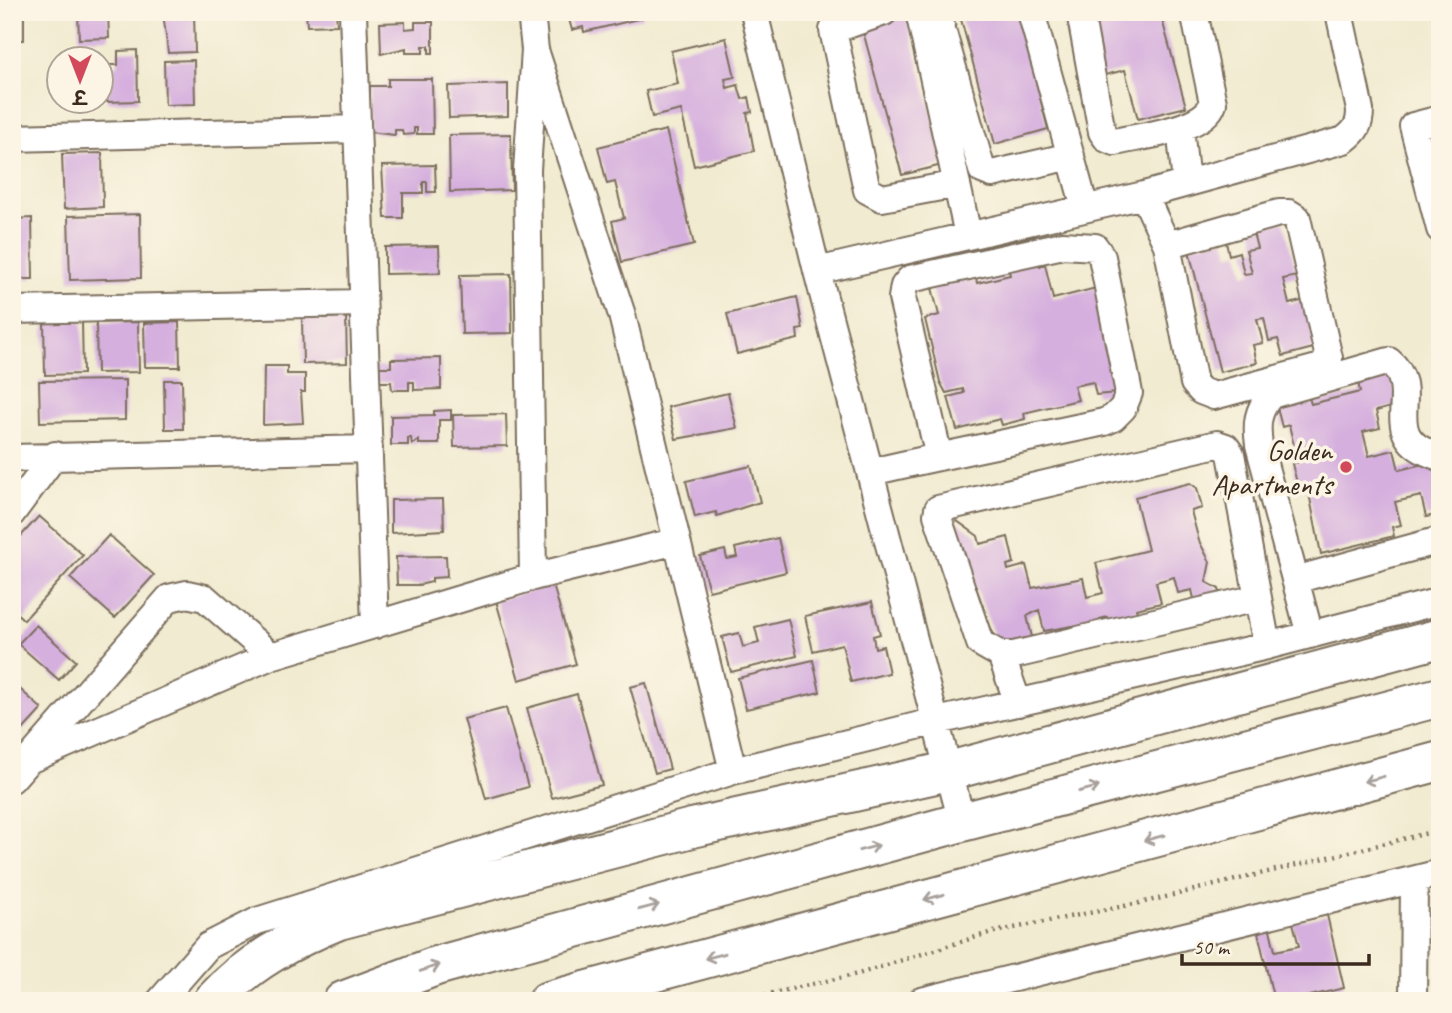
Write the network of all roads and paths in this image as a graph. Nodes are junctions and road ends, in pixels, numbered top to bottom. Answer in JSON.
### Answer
{"nodes":[{"id":1,"x":353,"y":12,"type":"edge"},
{"id":2,"x":531,"y":12,"type":"edge"},
{"id":3,"x":754,"y":12,"type":"edge"},
{"id":4,"x":884,"y":12,"type":"edge"},
{"id":5,"x":919,"y":12,"type":"edge"},
{"id":6,"x":937,"y":12,"type":"edge"},
{"id":7,"x":1031,"y":12,"type":"edge"},
{"id":8,"x":1080,"y":12,"type":"edge"},
{"id":9,"x":1194,"y":12,"type":"edge"},
{"id":10,"x":1339,"y":12,"type":"edge"},
{"id":11,"x":535,"y":50,"type":"junction"},
{"id":12,"x":1440,"y":119,"type":"edge"},
{"id":13,"x":1180,"y":128,"type":"junction"},
{"id":14,"x":357,"y":129,"type":"junction"},
{"id":15,"x":12,"y":138,"type":"edge"},
{"id":16,"x":1071,"y":156,"type":"junction"},
{"id":17,"x":1186,"y":183,"type":"junction"},
{"id":18,"x":957,"y":184,"type":"junction"},
{"id":19,"x":1144,"y":195,"type":"junction"},
{"id":20,"x":1085,"y":208,"type":"junction"},
{"id":21,"x":1440,"y":229,"type":"edge"},
{"id":22,"x":968,"y":236,"type":"junction"},
{"id":23,"x":1167,"y":245,"type":"junction"},
{"id":24,"x":817,"y":271,"type":"junction"},
{"id":25,"x":363,"y":303,"type":"junction"},
{"id":26,"x":12,"y":310,"type":"edge"},
{"id":27,"x":369,"y":449,"type":"junction"},
{"id":28,"x":55,"y":455,"type":"junction"},
{"id":29,"x":939,"y":457,"type":"junction"},
{"id":30,"x":1440,"y":457,"type":"edge"},
{"id":31,"x":12,"y":458,"type":"edge"},
{"id":32,"x":871,"y":472,"type":"junction"},
{"id":33,"x":12,"y":513,"type":"edge"},
{"id":34,"x":1440,"y":540,"type":"edge"},
{"id":35,"x":677,"y":541,"type":"junction"},
{"id":36,"x":533,"y":577,"type":"junction"},
{"id":37,"x":1295,"y":580,"type":"junction"},
{"id":38,"x":1256,"y":598,"type":"junction"},
{"id":39,"x":1440,"y":601,"type":"edge"},
{"id":40,"x":375,"y":625,"type":"junction"},
{"id":41,"x":1310,"y":635,"type":"junction"},
{"id":42,"x":1440,"y":638,"type":"edge"},
{"id":43,"x":1267,"y":646,"type":"junction"},
{"id":44,"x":1001,"y":655,"type":"junction"},
{"id":45,"x":271,"y":656,"type":"junction"},
{"id":46,"x":1440,"y":698,"type":"edge"},
{"id":47,"x":1018,"y":703,"type":"junction"},
{"id":48,"x":937,"y":721,"type":"junction"},
{"id":49,"x":1440,"y":761,"type":"edge"},
{"id":50,"x":21,"y":769,"type":"edge"},
{"id":51,"x":733,"y":771,"type":"junction"},
{"id":52,"x":949,"y":771,"type":"junction"},
{"id":53,"x":962,"y":822,"type":"junction"},
{"id":54,"x":1440,"y":830,"type":"edge"},
{"id":55,"x":1440,"y":873,"type":"edge"},
{"id":56,"x":1414,"y":881,"type":"junction"},
{"id":57,"x":160,"y":1001,"type":"edge"},
{"id":58,"x":213,"y":1001,"type":"edge"},
{"id":59,"x":343,"y":1001,"type":"edge"},
{"id":60,"x":548,"y":1001,"type":"edge"},
{"id":61,"x":737,"y":1001,"type":"edge"},
{"id":62,"x":921,"y":1001,"type":"edge"},
{"id":63,"x":1413,"y":1001,"type":"edge"}],
"edges":[{"from":1,"to":14,"type":"street"},
{"from":2,"to":11,"type":"street"},
{"from":3,"to":24,"type":"street"},
{"from":4,"to":18,"type":"street"},
{"from":5,"to":18,"type":"street"},
{"from":6,"to":16,"type":"street"},
{"from":7,"to":16,"type":"street"},
{"from":8,"to":13,"type":"street"},
{"from":9,"to":13,"type":"street"},
{"from":10,"to":17,"type":"street"},
{"from":11,"to":35,"type":"street"},
{"from":11,"to":36,"type":"street"},
{"from":12,"to":21,"type":"street"},
{"from":13,"to":17,"type":"street"},
{"from":14,"to":15,"type":"street"},
{"from":14,"to":25,"type":"street"},
{"from":16,"to":20,"type":"street"},
{"from":17,"to":19,"type":"street"},
{"from":18,"to":22,"type":"street"},
{"from":19,"to":20,"type":"street"},
{"from":19,"to":23,"type":"street"},
{"from":20,"to":22,"type":"street"},
{"from":22,"to":24,"type":"street"},
{"from":23,"to":23,"type":"street"},
{"from":24,"to":32,"type":"street"},
{"from":25,"to":26,"type":"street"},
{"from":25,"to":27,"type":"street"},
{"from":27,"to":28,"type":"street"},
{"from":27,"to":40,"type":"street"},
{"from":28,"to":31,"type":"street"},
{"from":28,"to":33,"type":"street"},
{"from":29,"to":29,"type":"street"},
{"from":29,"to":32,"type":"street"},
{"from":30,"to":37,"type":"street"},
{"from":32,"to":48,"type":"street"},
{"from":34,"to":37,"type":"street"},
{"from":35,"to":36,"type":"street"},
{"from":35,"to":51,"type":"street"},
{"from":36,"to":40,"type":"street"},
{"from":37,"to":41,"type":"street"},
{"from":38,"to":43,"type":"street"},
{"from":38,"to":44,"type":"street"},
{"from":38,"to":44,"type":"street"},
{"from":39,"to":41,"type":"street"},
{"from":40,"to":45,"type":"street"},
{"from":41,"to":43,"type":"street"},
{"from":42,"to":52,"type":"main road"},
{"from":43,"to":47,"type":"street"},
{"from":44,"to":47,"type":"street"},
{"from":45,"to":50,"type":"street"},
{"from":45,"to":50,"type":"street"},
{"from":53,"to":46,"type":"main road","one_way":true},
{"from":47,"to":48,"type":"street"},
{"from":48,"to":51,"type":"street"},
{"from":48,"to":52,"type":"street"},
{"from":49,"to":60,"type":"main road","one_way":true},
{"from":51,"to":57,"type":"street"},
{"from":52,"to":53,"type":"street"},
{"from":52,"to":58,"type":"main road"},
{"from":59,"to":53,"type":"main road","one_way":true},
{"from":54,"to":61,"type":"path"},
{"from":55,"to":56,"type":"street"},
{"from":56,"to":62,"type":"street"},
{"from":56,"to":63,"type":"street"}]}
